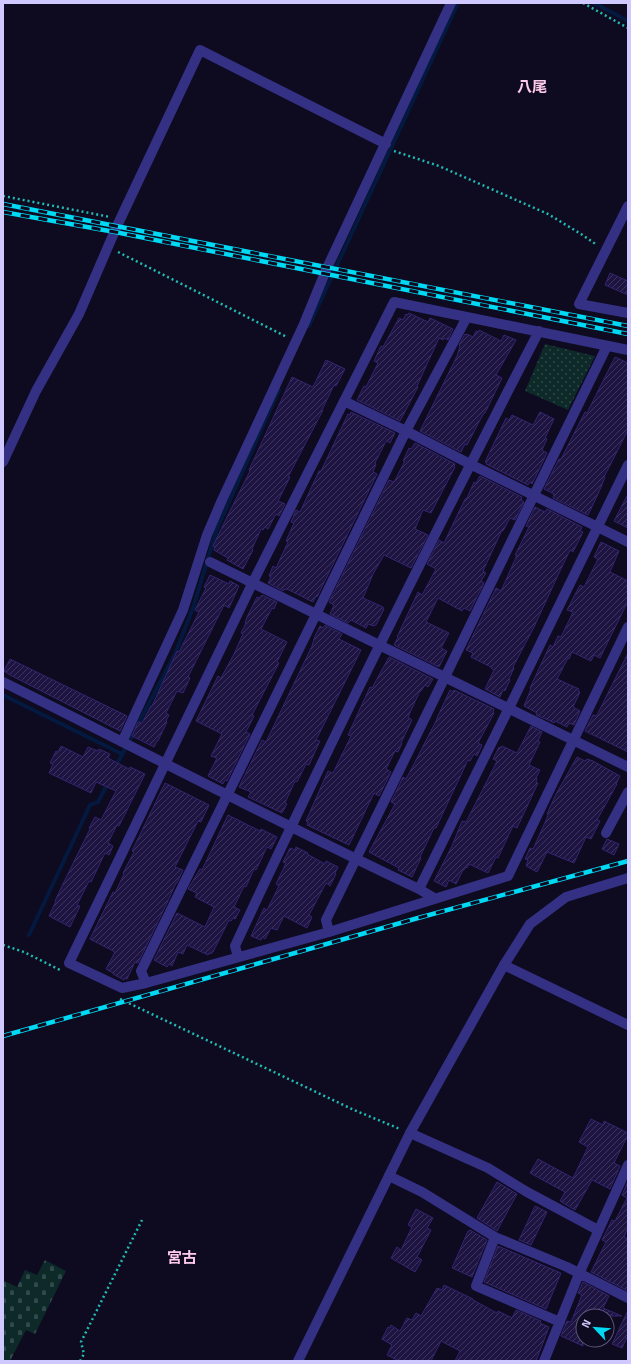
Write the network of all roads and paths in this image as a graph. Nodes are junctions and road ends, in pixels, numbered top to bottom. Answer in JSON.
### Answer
{"nodes":[{"id":1,"x":451,"y":3,"type":"edge"},
{"id":2,"x":583,"y":3,"type":"edge"},
{"id":3,"x":628,"y":28,"type":"edge"},
{"id":4,"x":389,"y":147,"type":"junction"},
{"id":5,"x":3,"y":196,"type":"edge"},
{"id":6,"x":628,"y":206,"type":"edge"},
{"id":7,"x":121,"y":219,"type":"junction"},
{"id":8,"x":108,"y":247,"type":"junction"},
{"id":9,"x":606,"y":250,"type":"junction"},
{"id":10,"x":628,"y":312,"type":"edge"},
{"id":11,"x":467,"y":317,"type":"junction"},
{"id":12,"x":539,"y":331,"type":"junction"},
{"id":13,"x":296,"y":341,"type":"junction"},
{"id":14,"x":607,"y":346,"type":"junction"},
{"id":15,"x":628,"y":350,"type":"edge"},
{"id":16,"x":344,"y":401,"type":"junction"},
{"id":17,"x":406,"y":431,"type":"junction"},
{"id":18,"x":3,"y":462,"type":"edge"},
{"id":19,"x":470,"y":464,"type":"junction"},
{"id":20,"x":628,"y":465,"type":"edge"},
{"id":21,"x":534,"y":496,"type":"junction"},
{"id":22,"x":598,"y":527,"type":"junction"},
{"id":23,"x":628,"y":542,"type":"edge"},
{"id":24,"x":210,"y":562,"type":"dead end"},
{"id":25,"x":253,"y":582,"type":"junction"},
{"id":26,"x":316,"y":614,"type":"junction"},
{"id":27,"x":628,"y":627,"type":"edge"},
{"id":28,"x":379,"y":646,"type":"junction"},
{"id":29,"x":444,"y":677,"type":"junction"},
{"id":30,"x":3,"y":682,"type":"edge"},
{"id":31,"x":509,"y":708,"type":"junction"},
{"id":32,"x":573,"y":739,"type":"junction"},
{"id":33,"x":122,"y":742,"type":"junction"},
{"id":34,"x":165,"y":763,"type":"junction"},
{"id":35,"x":628,"y":767,"type":"edge"},
{"id":36,"x":628,"y":792,"type":"edge"},
{"id":37,"x":227,"y":796,"type":"junction"},
{"id":38,"x":290,"y":827,"type":"junction"},
{"id":39,"x":606,"y":833,"type":"dead end"},
{"id":40,"x":355,"y":859,"type":"junction"},
{"id":41,"x":628,"y":878,"type":"edge"},
{"id":42,"x":419,"y":889,"type":"junction"},
{"id":43,"x":434,"y":898,"type":"junction"},
{"id":44,"x":329,"y":932,"type":"junction"},
{"id":45,"x":3,"y":945,"type":"edge"},
{"id":46,"x":238,"y":957,"type":"junction"},
{"id":47,"x":504,"y":965,"type":"junction"},
{"id":48,"x":64,"y":972,"type":"dead end"},
{"id":49,"x":146,"y":983,"type":"junction"},
{"id":50,"x":118,"y":998,"type":"dead end"},
{"id":51,"x":628,"y":1025,"type":"edge"},
{"id":52,"x":410,"y":1133,"type":"junction"},
{"id":53,"x":628,"y":1165,"type":"edge"},
{"id":54,"x":389,"y":1176,"type":"junction"},
{"id":55,"x":142,"y":1220,"type":"dead end"},
{"id":56,"x":598,"y":1230,"type":"junction"},
{"id":57,"x":495,"y":1237,"type":"junction"},
{"id":58,"x":579,"y":1274,"type":"junction"},
{"id":59,"x":628,"y":1298,"type":"edge"},
{"id":60,"x":560,"y":1322,"type":"junction"},
{"id":61,"x":80,"y":1361,"type":"edge"},
{"id":62,"x":298,"y":1361,"type":"edge"},
{"id":63,"x":544,"y":1361,"type":"edge"}],
"edges":[{"from":1,"to":4,"type":"street"},
{"from":2,"to":3,"type":"path"},
{"from":4,"to":7,"type":"street"},
{"from":4,"to":9,"type":"path"},
{"from":4,"to":13,"type":"street"},
{"from":5,"to":7,"type":"path"},
{"from":6,"to":9,"type":"street"},
{"from":7,"to":8,"type":"street"},
{"from":8,"to":13,"type":"path"},
{"from":8,"to":18,"type":"street"},
{"from":9,"to":10,"type":"street"},
{"from":11,"to":12,"type":"street"},
{"from":11,"to":16,"type":"street"},
{"from":11,"to":17,"type":"street"},
{"from":12,"to":14,"type":"street"},
{"from":12,"to":19,"type":"street"},
{"from":13,"to":33,"type":"street"},
{"from":14,"to":15,"type":"street"},
{"from":14,"to":21,"type":"street"},
{"from":16,"to":17,"type":"street"},
{"from":16,"to":25,"type":"street"},
{"from":17,"to":19,"type":"street"},
{"from":17,"to":26,"type":"street"},
{"from":19,"to":21,"type":"street"},
{"from":19,"to":28,"type":"street"},
{"from":20,"to":22,"type":"street"},
{"from":21,"to":22,"type":"street"},
{"from":21,"to":29,"type":"street"},
{"from":22,"to":23,"type":"street"},
{"from":22,"to":31,"type":"street"},
{"from":24,"to":25,"type":"street"},
{"from":25,"to":26,"type":"street"},
{"from":25,"to":34,"type":"street"},
{"from":26,"to":28,"type":"street"},
{"from":26,"to":37,"type":"street"},
{"from":27,"to":32,"type":"street"},
{"from":28,"to":29,"type":"street"},
{"from":28,"to":38,"type":"street"},
{"from":29,"to":31,"type":"street"},
{"from":29,"to":40,"type":"street"},
{"from":30,"to":33,"type":"street"},
{"from":31,"to":32,"type":"street"},
{"from":31,"to":42,"type":"street"},
{"from":32,"to":35,"type":"street"},
{"from":32,"to":43,"type":"street"},
{"from":33,"to":34,"type":"street"},
{"from":34,"to":37,"type":"street"},
{"from":34,"to":49,"type":"street"},
{"from":36,"to":39,"type":"street"},
{"from":37,"to":38,"type":"street"},
{"from":37,"to":49,"type":"street"},
{"from":38,"to":40,"type":"street"},
{"from":38,"to":46,"type":"street"},
{"from":40,"to":42,"type":"street"},
{"from":40,"to":44,"type":"street"},
{"from":41,"to":47,"type":"street"},
{"from":42,"to":43,"type":"street"},
{"from":43,"to":44,"type":"street"},
{"from":44,"to":46,"type":"street"},
{"from":45,"to":48,"type":"path"},
{"from":46,"to":49,"type":"street"},
{"from":47,"to":51,"type":"street"},
{"from":47,"to":52,"type":"street"},
{"from":50,"to":52,"type":"path"},
{"from":52,"to":54,"type":"street"},
{"from":52,"to":56,"type":"street"},
{"from":53,"to":56,"type":"street"},
{"from":54,"to":57,"type":"street"},
{"from":54,"to":62,"type":"street"},
{"from":55,"to":61,"type":"path"},
{"from":56,"to":58,"type":"street"},
{"from":57,"to":58,"type":"street"},
{"from":57,"to":60,"type":"street"},
{"from":58,"to":59,"type":"street"},
{"from":58,"to":60,"type":"street"},
{"from":60,"to":63,"type":"street"}]}
